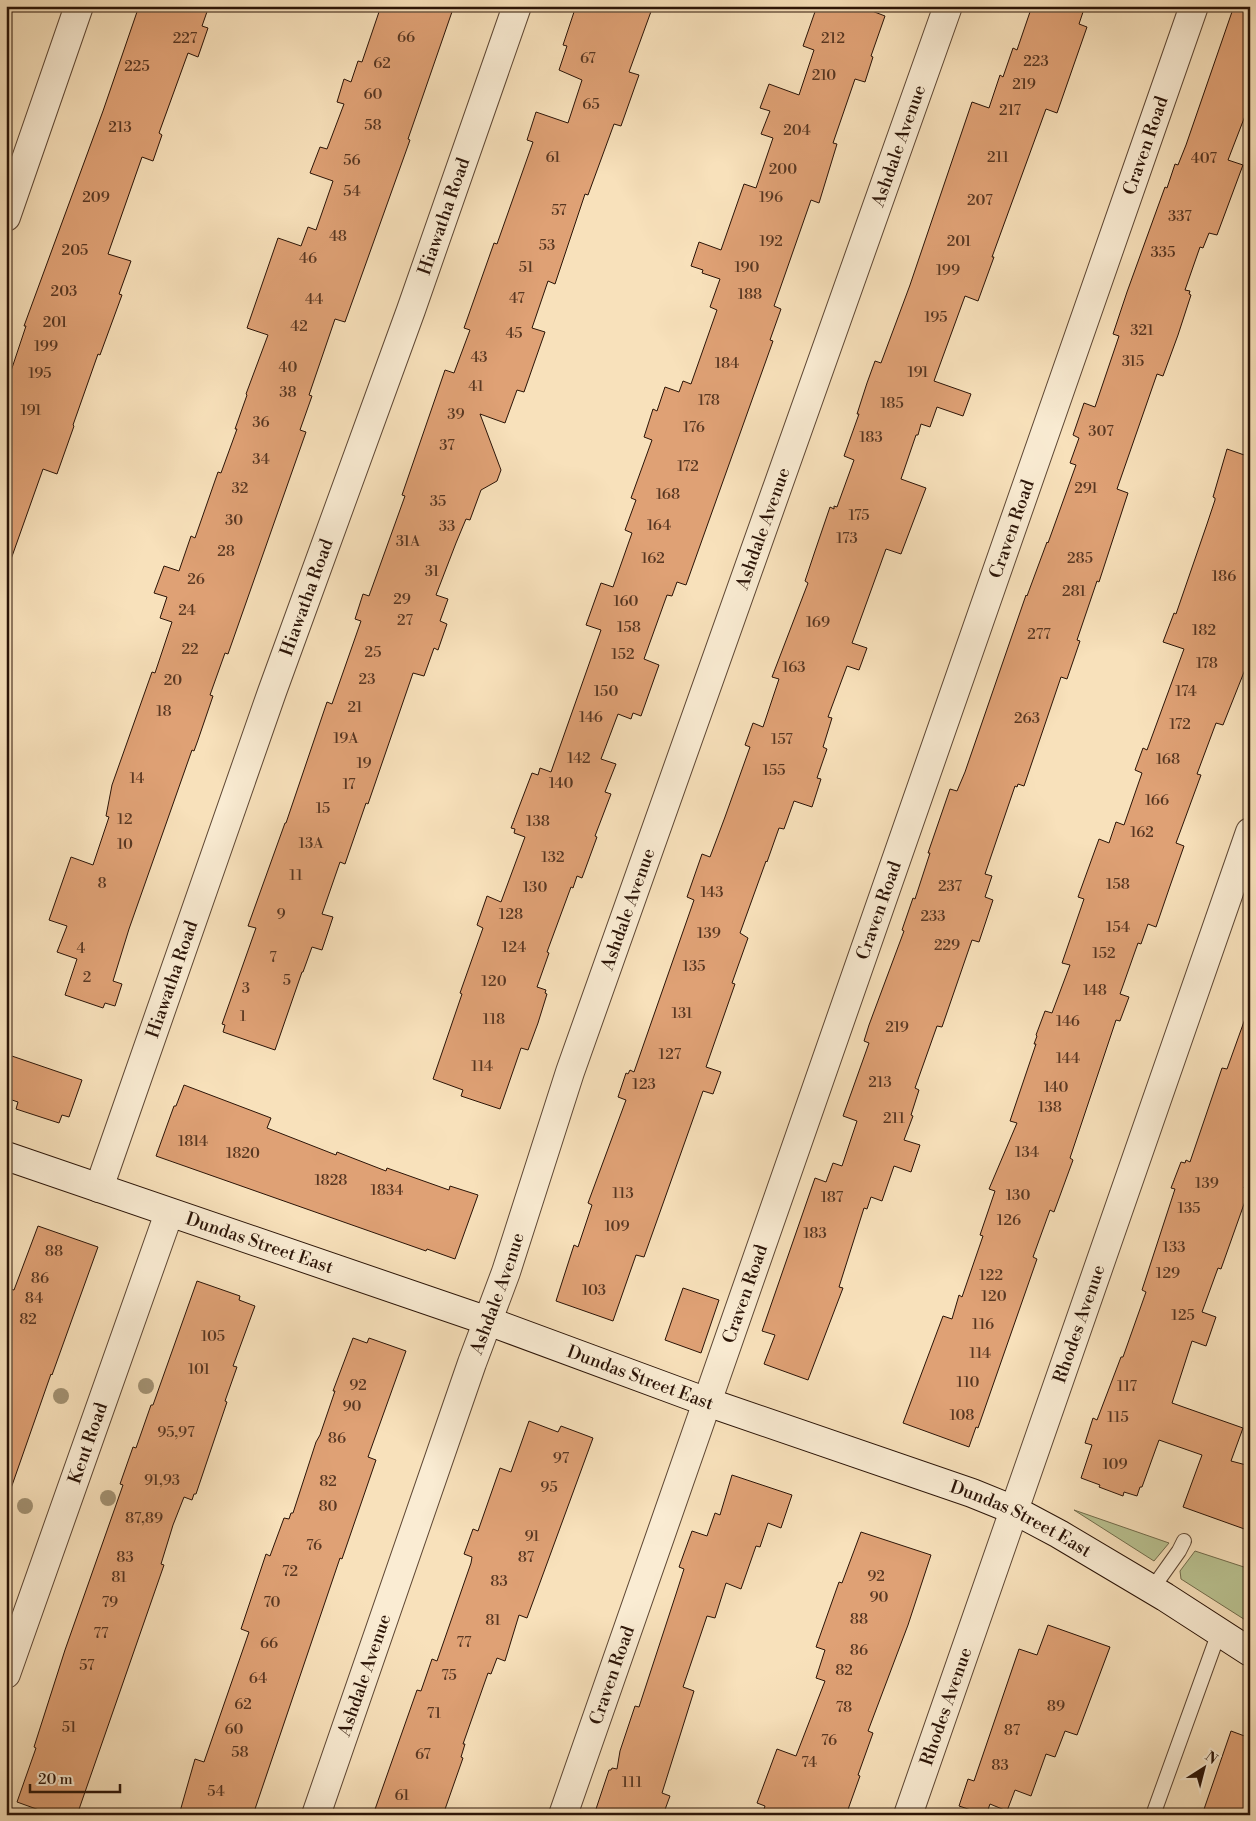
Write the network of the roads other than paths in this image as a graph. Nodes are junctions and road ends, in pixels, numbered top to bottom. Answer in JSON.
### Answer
{"nodes":[{"id":1,"x":80,"y":6,"type":"edge"},
{"id":2,"x":517,"y":6,"type":"edge"},
{"id":3,"x":948,"y":6,"type":"edge"},
{"id":4,"x":1194,"y":6,"type":"edge"},
{"id":5,"x":6,"y":217,"type":"edge"},
{"id":6,"x":1250,"y":832,"type":"edge"},
{"id":7,"x":6,"y":1156,"type":"edge"},
{"id":8,"x":99,"y":1188,"type":"junction"},
{"id":9,"x":169,"y":1212,"type":"junction"},
{"id":10,"x":488,"y":1321,"type":"junction"},
{"id":11,"x":707,"y":1402,"type":"junction"},
{"id":12,"x":1014,"y":1510,"type":"junction"},
{"id":13,"x":1184,"y":1541,"type":"dead end"},
{"id":14,"x":1152,"y":1589,"type":"junction"},
{"id":15,"x":1219,"y":1632,"type":"junction"},
{"id":16,"x":1250,"y":1652,"type":"edge"},
{"id":17,"x":6,"y":1674,"type":"edge"},
{"id":18,"x":316,"y":1815,"type":"edge"},
{"id":19,"x":564,"y":1815,"type":"edge"},
{"id":20,"x":908,"y":1815,"type":"edge"},
{"id":21,"x":1153,"y":1815,"type":"edge"}],
"edges":[{"from":1,"to":5,"type":"street"},
{"from":2,"to":8,"type":"street","name":"Hiawatha Road"},
{"from":3,"to":10,"type":"street","name":"Ashdale Avenue"},
{"from":4,"to":11,"type":"street","name":"Craven Road"},
{"from":6,"to":12,"type":"street","name":"Rhodes Avenue"},
{"from":7,"to":8,"type":"street","name":"Dundas Street East"},
{"from":8,"to":9,"type":"street","name":"Dundas Street East"},
{"from":9,"to":10,"type":"street","name":"Dundas Street East"},
{"from":9,"to":17,"type":"street","name":"Kent Road"},
{"from":10,"to":11,"type":"street","name":"Dundas Street East"},
{"from":10,"to":18,"type":"street","name":"Ashdale Avenue"},
{"from":11,"to":12,"type":"street","name":"Dundas Street East"},
{"from":11,"to":19,"type":"street","name":"Craven Road"},
{"from":12,"to":14,"type":"street","name":"Dundas Street East"},
{"from":12,"to":20,"type":"street","name":"Rhodes Avenue"},
{"from":13,"to":14,"type":"lane"},
{"from":14,"to":15,"type":"street","name":"Dundas Street East"},
{"from":15,"to":16,"type":"street","name":"Dundas Street East"},
{"from":15,"to":21,"type":"lane"}]}
